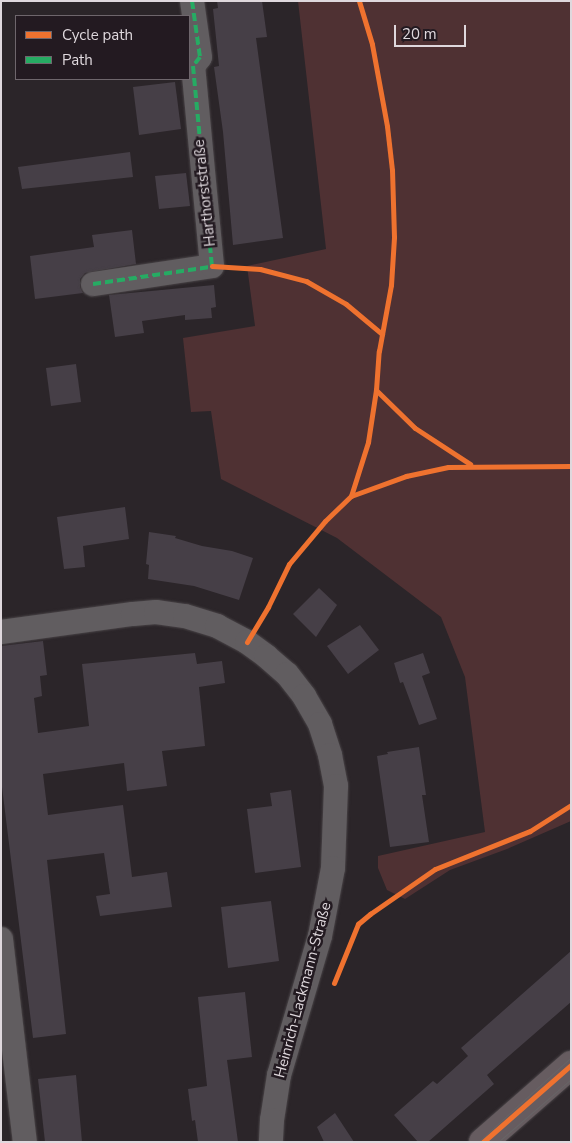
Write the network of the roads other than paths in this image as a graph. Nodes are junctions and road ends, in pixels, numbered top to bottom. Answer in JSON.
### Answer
{"nodes":[{"id":1,"x":192,"y":1,"type":"edge"},
{"id":2,"x":93,"y":284,"type":"dead end"},
{"id":3,"x":1,"y":632,"type":"edge"},
{"id":4,"x":1,"y":939,"type":"edge"},
{"id":5,"x":571,"y":1065,"type":"edge"},
{"id":6,"x":11,"y":1109,"type":"edge"},
{"id":7,"x":483,"y":1141,"type":"edge"},
{"id":8,"x":25,"y":1142,"type":"edge"},
{"id":9,"x":271,"y":1142,"type":"edge"}],
"edges":[{"from":1,"to":2,"type":"street","name":"Harthorststraße"},
{"from":3,"to":9,"type":"street","name":"Heinrich-Lackmann-Straße"},
{"from":4,"to":6,"type":"street"},
{"from":5,"to":7,"type":"main road"},
{"from":6,"to":8,"type":"street"}]}
